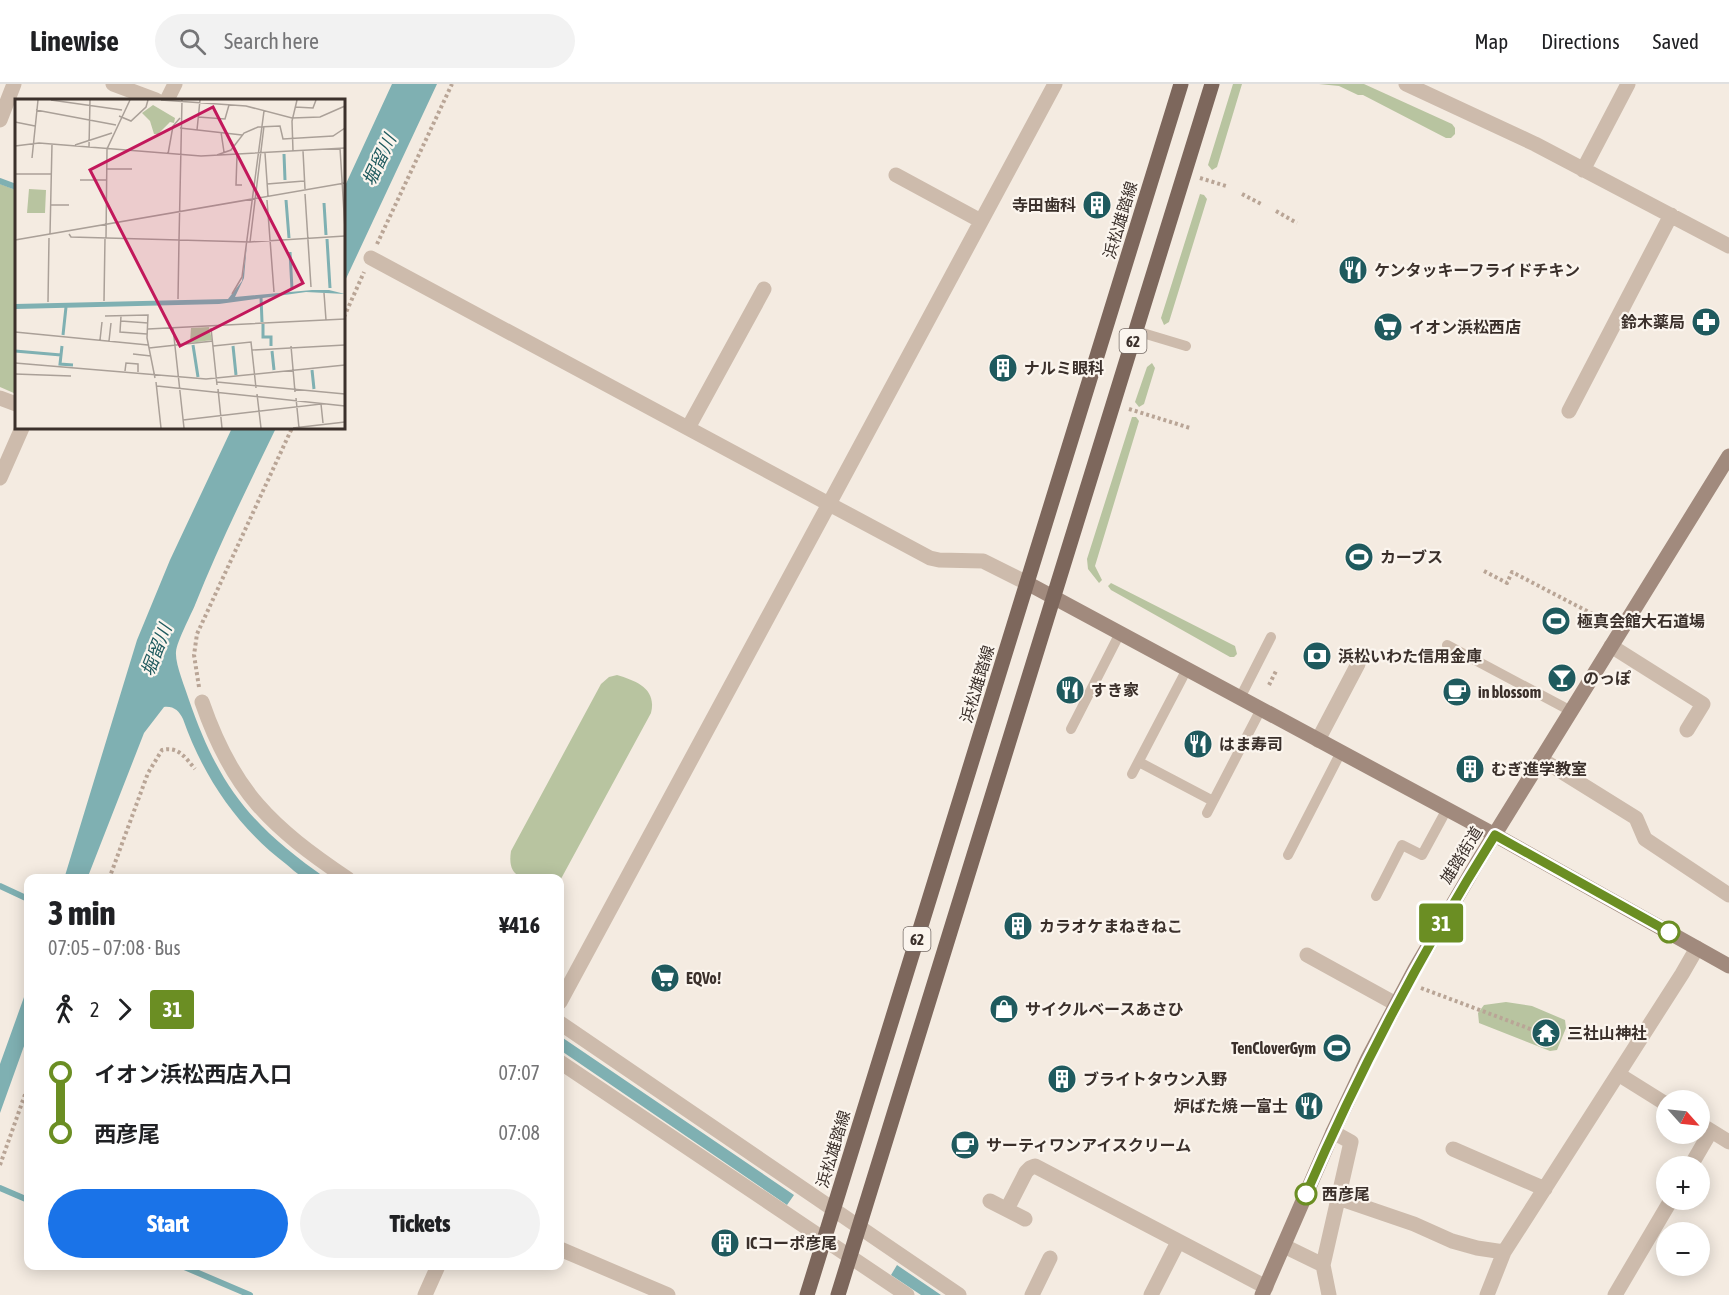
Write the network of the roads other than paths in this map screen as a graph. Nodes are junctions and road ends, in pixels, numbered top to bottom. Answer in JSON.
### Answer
{"nodes":[{"id":1,"x":14,"y":84,"type":"edge"},
{"id":2,"x":113,"y":84,"type":"edge"},
{"id":3,"x":175,"y":84,"type":"edge"},
{"id":4,"x":1055,"y":84,"type":"edge"},
{"id":5,"x":1181,"y":84,"type":"edge"},
{"id":6,"x":1212,"y":84,"type":"edge"},
{"id":7,"x":1406,"y":84,"type":"edge"},
{"id":8,"x":1628,"y":84,"type":"edge"},
{"id":9,"x":153,"y":99,"type":"edge"},
{"id":10,"x":168,"y":99,"type":"edge"},
{"id":11,"x":0,"y":120,"type":"edge"},
{"id":12,"x":1583,"y":170,"type":"junction"},
{"id":13,"x":896,"y":175,"type":"dead end"},
{"id":14,"x":1671,"y":215,"type":"junction"},
{"id":15,"x":981,"y":221,"type":"junction"},
{"id":16,"x":1729,"y":246,"type":"edge"},
{"id":17,"x":371,"y":258,"type":"road end"},
{"id":18,"x":764,"y":289,"type":"dead end"},
{"id":19,"x":1136,"y":331,"type":"junction"},
{"id":20,"x":1186,"y":346,"type":"dead end"},
{"id":21,"x":0,"y":398,"type":"edge"},
{"id":22,"x":15,"y":404,"type":"edge"},
{"id":23,"x":1569,"y":411,"type":"dead end"},
{"id":24,"x":688,"y":428,"type":"junction"},
{"id":25,"x":22,"y":429,"type":"edge"},
{"id":26,"x":1729,"y":456,"type":"edge"},
{"id":27,"x":0,"y":478,"type":"edge"},
{"id":28,"x":829,"y":504,"type":"junction"},
{"id":29,"x":1027,"y":583,"type":"junction"},
{"id":30,"x":1054,"y":598,"type":"junction"},
{"id":31,"x":1120,"y":633,"type":"junction"},
{"id":32,"x":1271,"y":637,"type":"dead end"},
{"id":33,"x":1447,"y":645,"type":"dead end"},
{"id":34,"x":1611,"y":646,"type":"junction"},
{"id":35,"x":1358,"y":664,"type":"dead end"},
{"id":36,"x":1187,"y":669,"type":"junction"},
{"id":37,"x":1240,"y":698,"type":"junction"},
{"id":38,"x":202,"y":702,"type":"road end"},
{"id":39,"x":1260,"y":709,"type":"junction"},
{"id":40,"x":1571,"y":711,"type":"junction"},
{"id":41,"x":1071,"y":729,"type":"dead end"},
{"id":42,"x":1687,"y":730,"type":"dead end"},
{"id":43,"x":1318,"y":740,"type":"junction"},
{"id":44,"x":1341,"y":752,"type":"junction"},
{"id":45,"x":1541,"y":759,"type":"junction"},
{"id":46,"x":1139,"y":762,"type":"junction"},
{"id":47,"x":1132,"y":774,"type":"dead end"},
{"id":48,"x":1213,"y":801,"type":"junction"},
{"id":49,"x":1447,"y":809,"type":"junction"},
{"id":50,"x":1207,"y":813,"type":"dead end"},
{"id":51,"x":1495,"y":835,"type":"junction"},
{"id":52,"x":1288,"y":855,"type":"dead end"},
{"id":53,"x":341,"y":874,"type":"edge"},
{"id":54,"x":1729,"y":895,"type":"edge"},
{"id":55,"x":1376,"y":896,"type":"dead end"},
{"id":56,"x":1696,"y":948,"type":"junction"},
{"id":57,"x":1307,"y":955,"type":"dead end"},
{"id":58,"x":1729,"y":966,"type":"edge"},
{"id":59,"x":564,"y":995,"type":"edge"},
{"id":60,"x":1396,"y":1004,"type":"junction"},
{"id":61,"x":564,"y":1026,"type":"edge"},
{"id":62,"x":564,"y":1065,"type":"edge"},
{"id":63,"x":1618,"y":1074,"type":"junction"},
{"id":64,"x":1656,"y":1098,"type":"edge"},
{"id":65,"x":1710,"y":1131,"type":"edge"},
{"id":66,"x":1333,"y":1132,"type":"junction"},
{"id":67,"x":1729,"y":1142,"type":"edge"},
{"id":68,"x":1453,"y":1149,"type":"dead end"},
{"id":69,"x":1545,"y":1189,"type":"junction"},
{"id":70,"x":1338,"y":1198,"type":"junction"},
{"id":71,"x":990,"y":1200,"type":"dead end"},
{"id":72,"x":1006,"y":1209,"type":"junction"},
{"id":73,"x":833,"y":1210,"type":"junction"},
{"id":74,"x":1665,"y":1210,"type":"edge"},
{"id":75,"x":1025,"y":1219,"type":"dead end"},
{"id":76,"x":860,"y":1227,"type":"junction"},
{"id":77,"x":824,"y":1240,"type":"junction"},
{"id":78,"x":1178,"y":1242,"type":"junction"},
{"id":79,"x":1284,"y":1246,"type":"junction"},
{"id":80,"x":564,"y":1251,"type":"edge"},
{"id":81,"x":1504,"y":1252,"type":"junction"},
{"id":82,"x":850,"y":1257,"type":"junction"},
{"id":83,"x":1050,"y":1258,"type":"dead end"},
{"id":84,"x":1323,"y":1265,"type":"junction"},
{"id":85,"x":436,"y":1270,"type":"edge"},
{"id":86,"x":1264,"y":1291,"type":"edge"},
{"id":87,"x":425,"y":1295,"type":"edge"},
{"id":88,"x":668,"y":1295,"type":"edge"},
{"id":89,"x":807,"y":1295,"type":"edge"},
{"id":90,"x":838,"y":1295,"type":"edge"},
{"id":91,"x":907,"y":1295,"type":"edge"},
{"id":92,"x":959,"y":1295,"type":"edge"},
{"id":93,"x":1032,"y":1295,"type":"edge"},
{"id":94,"x":1151,"y":1295,"type":"edge"},
{"id":95,"x":1329,"y":1295,"type":"edge"},
{"id":96,"x":1487,"y":1295,"type":"edge"},
{"id":97,"x":1616,"y":1295,"type":"edge"}],
"edges":[{"from":1,"to":11,"type":"street"},
{"from":2,"to":9,"type":"street"},
{"from":3,"to":10,"type":"street"},
{"from":4,"to":15,"type":"street"},
{"from":5,"to":29,"type":"main road","name":"浜松雄踏線","number":"62"},
{"from":6,"to":19,"type":"main road","number":"62"},
{"from":7,"to":12,"type":"street"},
{"from":8,"to":12,"type":"street"},
{"from":12,"to":14,"type":"street"},
{"from":13,"to":15,"type":"street"},
{"from":14,"to":16,"type":"street"},
{"from":14,"to":23,"type":"street"},
{"from":15,"to":28,"type":"street"},
{"from":17,"to":24,"type":"street"},
{"from":18,"to":24,"type":"street"},
{"from":19,"to":20,"type":"lane"},
{"from":19,"to":30,"type":"main road","number":"62"},
{"from":21,"to":22,"type":"street"},
{"from":24,"to":28,"type":"street"},
{"from":25,"to":27,"type":"street"},
{"from":26,"to":34,"type":"street","name":"雄踏街道"},
{"from":28,"to":29,"type":"street"},
{"from":28,"to":59,"type":"street"},
{"from":29,"to":30,"type":"street"},
{"from":29,"to":73,"type":"main road","name":"浜松雄踏線","number":"62"},
{"from":30,"to":31,"type":"street"},
{"from":30,"to":76,"type":"main road","number":"62"},
{"from":31,"to":36,"type":"street"},
{"from":31,"to":41,"type":"lane"},
{"from":32,"to":37,"type":"lane"},
{"from":33,"to":40,"type":"lane"},
{"from":34,"to":40,"type":"street","name":"雄踏街道"},
{"from":34,"to":42,"type":"street"},
{"from":35,"to":43,"type":"street"},
{"from":36,"to":37,"type":"street"},
{"from":36,"to":46,"type":"lane"},
{"from":37,"to":39,"type":"street"},
{"from":38,"to":53,"type":"street"},
{"from":39,"to":43,"type":"street"},
{"from":39,"to":48,"type":"lane"},
{"from":40,"to":45,"type":"street","name":"雄踏街道"},
{"from":43,"to":44,"type":"street"},
{"from":44,"to":49,"type":"street"},
{"from":44,"to":52,"type":"lane"},
{"from":45,"to":51,"type":"street","name":"雄踏街道"},
{"from":45,"to":54,"type":"street"},
{"from":46,"to":47,"type":"lane"},
{"from":46,"to":48,"type":"lane"},
{"from":48,"to":50,"type":"lane"},
{"from":49,"to":51,"type":"street"},
{"from":49,"to":55,"type":"lane"},
{"from":51,"to":56,"type":"street"},
{"from":51,"to":60,"type":"street","name":"雄踏街道"},
{"from":56,"to":58,"type":"street"},
{"from":56,"to":63,"type":"street"},
{"from":57,"to":60,"type":"street"},
{"from":60,"to":66,"type":"street","name":"雄踏街道"},
{"from":61,"to":73,"type":"street"},
{"from":62,"to":77,"type":"street"},
{"from":63,"to":64,"type":"street"},
{"from":63,"to":69,"type":"street"},
{"from":65,"to":67,"type":"street"},
{"from":66,"to":70,"type":"street"},
{"from":66,"to":79,"type":"street","name":"雄踏街道"},
{"from":68,"to":69,"type":"street"},
{"from":69,"to":81,"type":"street"},
{"from":70,"to":81,"type":"street"},
{"from":70,"to":84,"type":"street"},
{"from":71,"to":72,"type":"street"},
{"from":72,"to":75,"type":"street"},
{"from":72,"to":78,"type":"street"},
{"from":73,"to":76,"type":"street"},
{"from":73,"to":77,"type":"main road","name":"浜松雄踏線","number":"62"},
{"from":74,"to":97,"type":"street"},
{"from":76,"to":82,"type":"main road","number":"62"},
{"from":76,"to":92,"type":"street"},
{"from":77,"to":82,"type":"street"},
{"from":77,"to":89,"type":"main road","name":"浜松雄踏線","number":"62"},
{"from":78,"to":86,"type":"street"},
{"from":78,"to":94,"type":"street"},
{"from":79,"to":84,"type":"street"},
{"from":79,"to":86,"type":"street","name":"雄踏街道"},
{"from":80,"to":88,"type":"street"},
{"from":81,"to":96,"type":"street"},
{"from":82,"to":90,"type":"main road","number":"62"},
{"from":82,"to":91,"type":"street"},
{"from":83,"to":93,"type":"street"},
{"from":84,"to":95,"type":"street"},
{"from":85,"to":87,"type":"street"}]}
